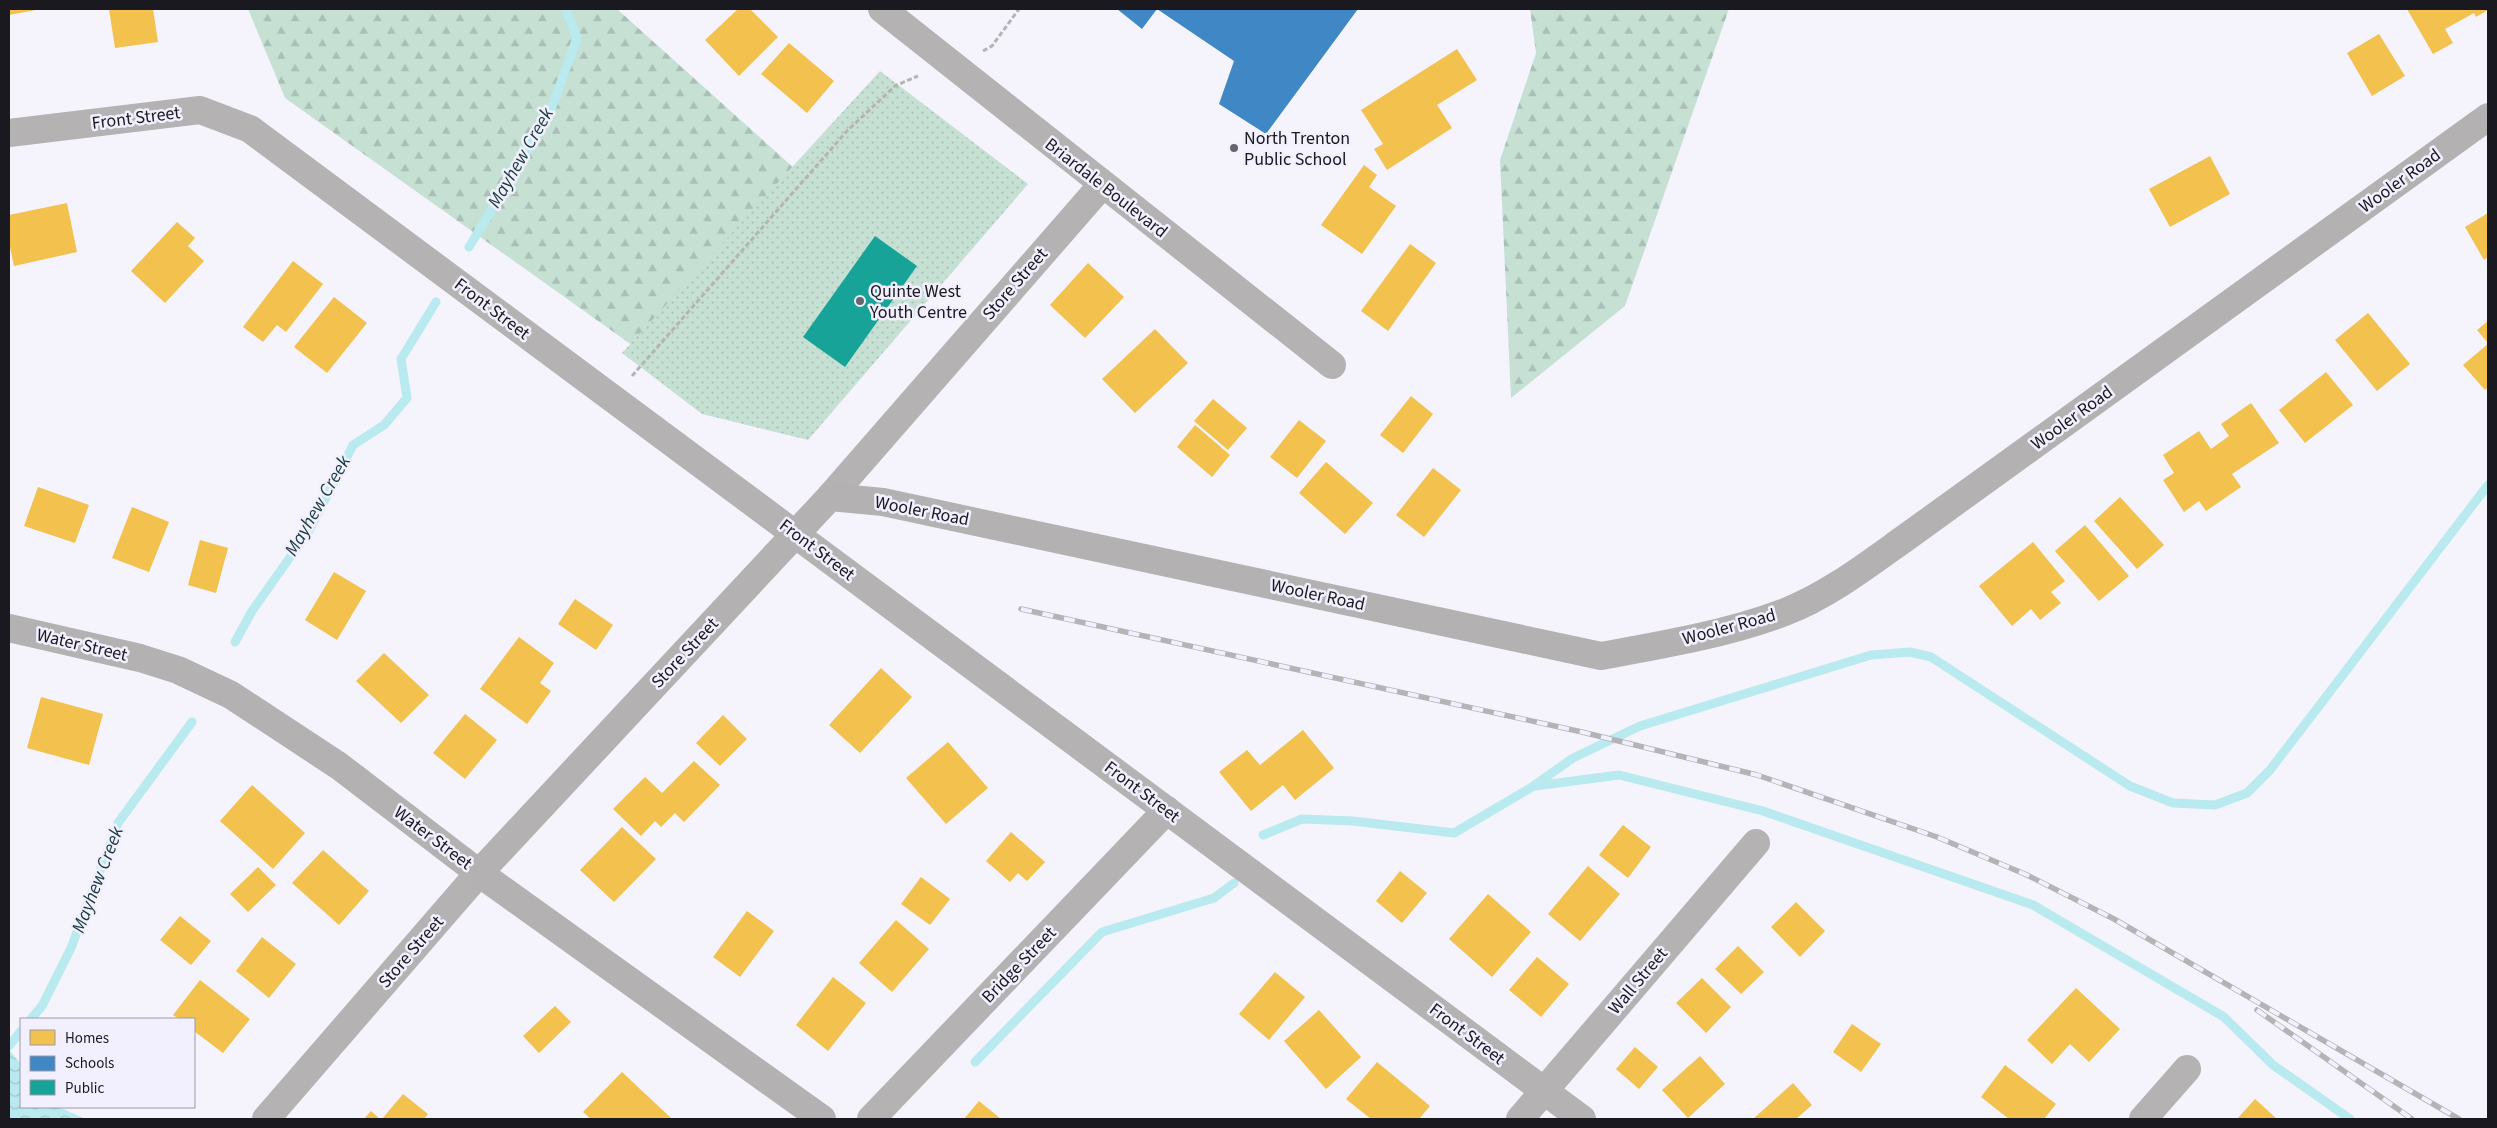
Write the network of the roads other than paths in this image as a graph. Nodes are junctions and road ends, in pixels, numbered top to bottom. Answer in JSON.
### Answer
{"nodes":[{"id":1,"x":882,"y":9,"type":"edge"},
{"id":2,"x":2488,"y":117,"type":"edge"},
{"id":3,"x":9,"y":133,"type":"edge"},
{"id":4,"x":1102,"y":185,"type":"junction"},
{"id":5,"x":1332,"y":365,"type":"dead end"},
{"id":6,"x":830,"y":496,"type":"junction"},
{"id":7,"x":796,"y":535,"type":"junction"},
{"id":8,"x":9,"y":628,"type":"edge"},
{"id":9,"x":1167,"y":810,"type":"junction"},
{"id":10,"x":1756,"y":843,"type":"dead end"},
{"id":11,"x":479,"y":873,"type":"junction"},
{"id":12,"x":2186,"y":1069,"type":"dead end"},
{"id":13,"x":1545,"y":1092,"type":"junction"},
{"id":14,"x":266,"y":1119,"type":"edge"},
{"id":15,"x":822,"y":1119,"type":"edge"},
{"id":16,"x":871,"y":1119,"type":"edge"},
{"id":17,"x":1520,"y":1119,"type":"edge"},
{"id":18,"x":1582,"y":1119,"type":"edge"},
{"id":19,"x":2143,"y":1119,"type":"edge"}],
"edges":[{"from":1,"to":4,"type":"street","name":"Briardale Boulevard"},
{"from":2,"to":6,"type":"street","name":"Wooler Road"},
{"from":3,"to":7,"type":"street","name":"Front Street"},
{"from":4,"to":5,"type":"street","name":"Briardale Boulevard"},
{"from":4,"to":6,"type":"street","name":"Store Street"},
{"from":6,"to":7,"type":"street","name":"Store Street"},
{"from":7,"to":9,"type":"street","name":"Front Street"},
{"from":7,"to":11,"type":"street","name":"Store Street"},
{"from":8,"to":11,"type":"street","name":"Water Street"},
{"from":9,"to":13,"type":"street","name":"Front Street"},
{"from":9,"to":16,"type":"street","name":"Bridge Street"},
{"from":10,"to":13,"type":"street","name":"Wall Street"},
{"from":11,"to":14,"type":"street","name":"Store Street"},
{"from":11,"to":15,"type":"street","name":"Water Street"},
{"from":12,"to":19,"type":"street"},
{"from":13,"to":17,"type":"street","name":"Wall Street"},
{"from":13,"to":18,"type":"street","name":"Front Street"}]}
